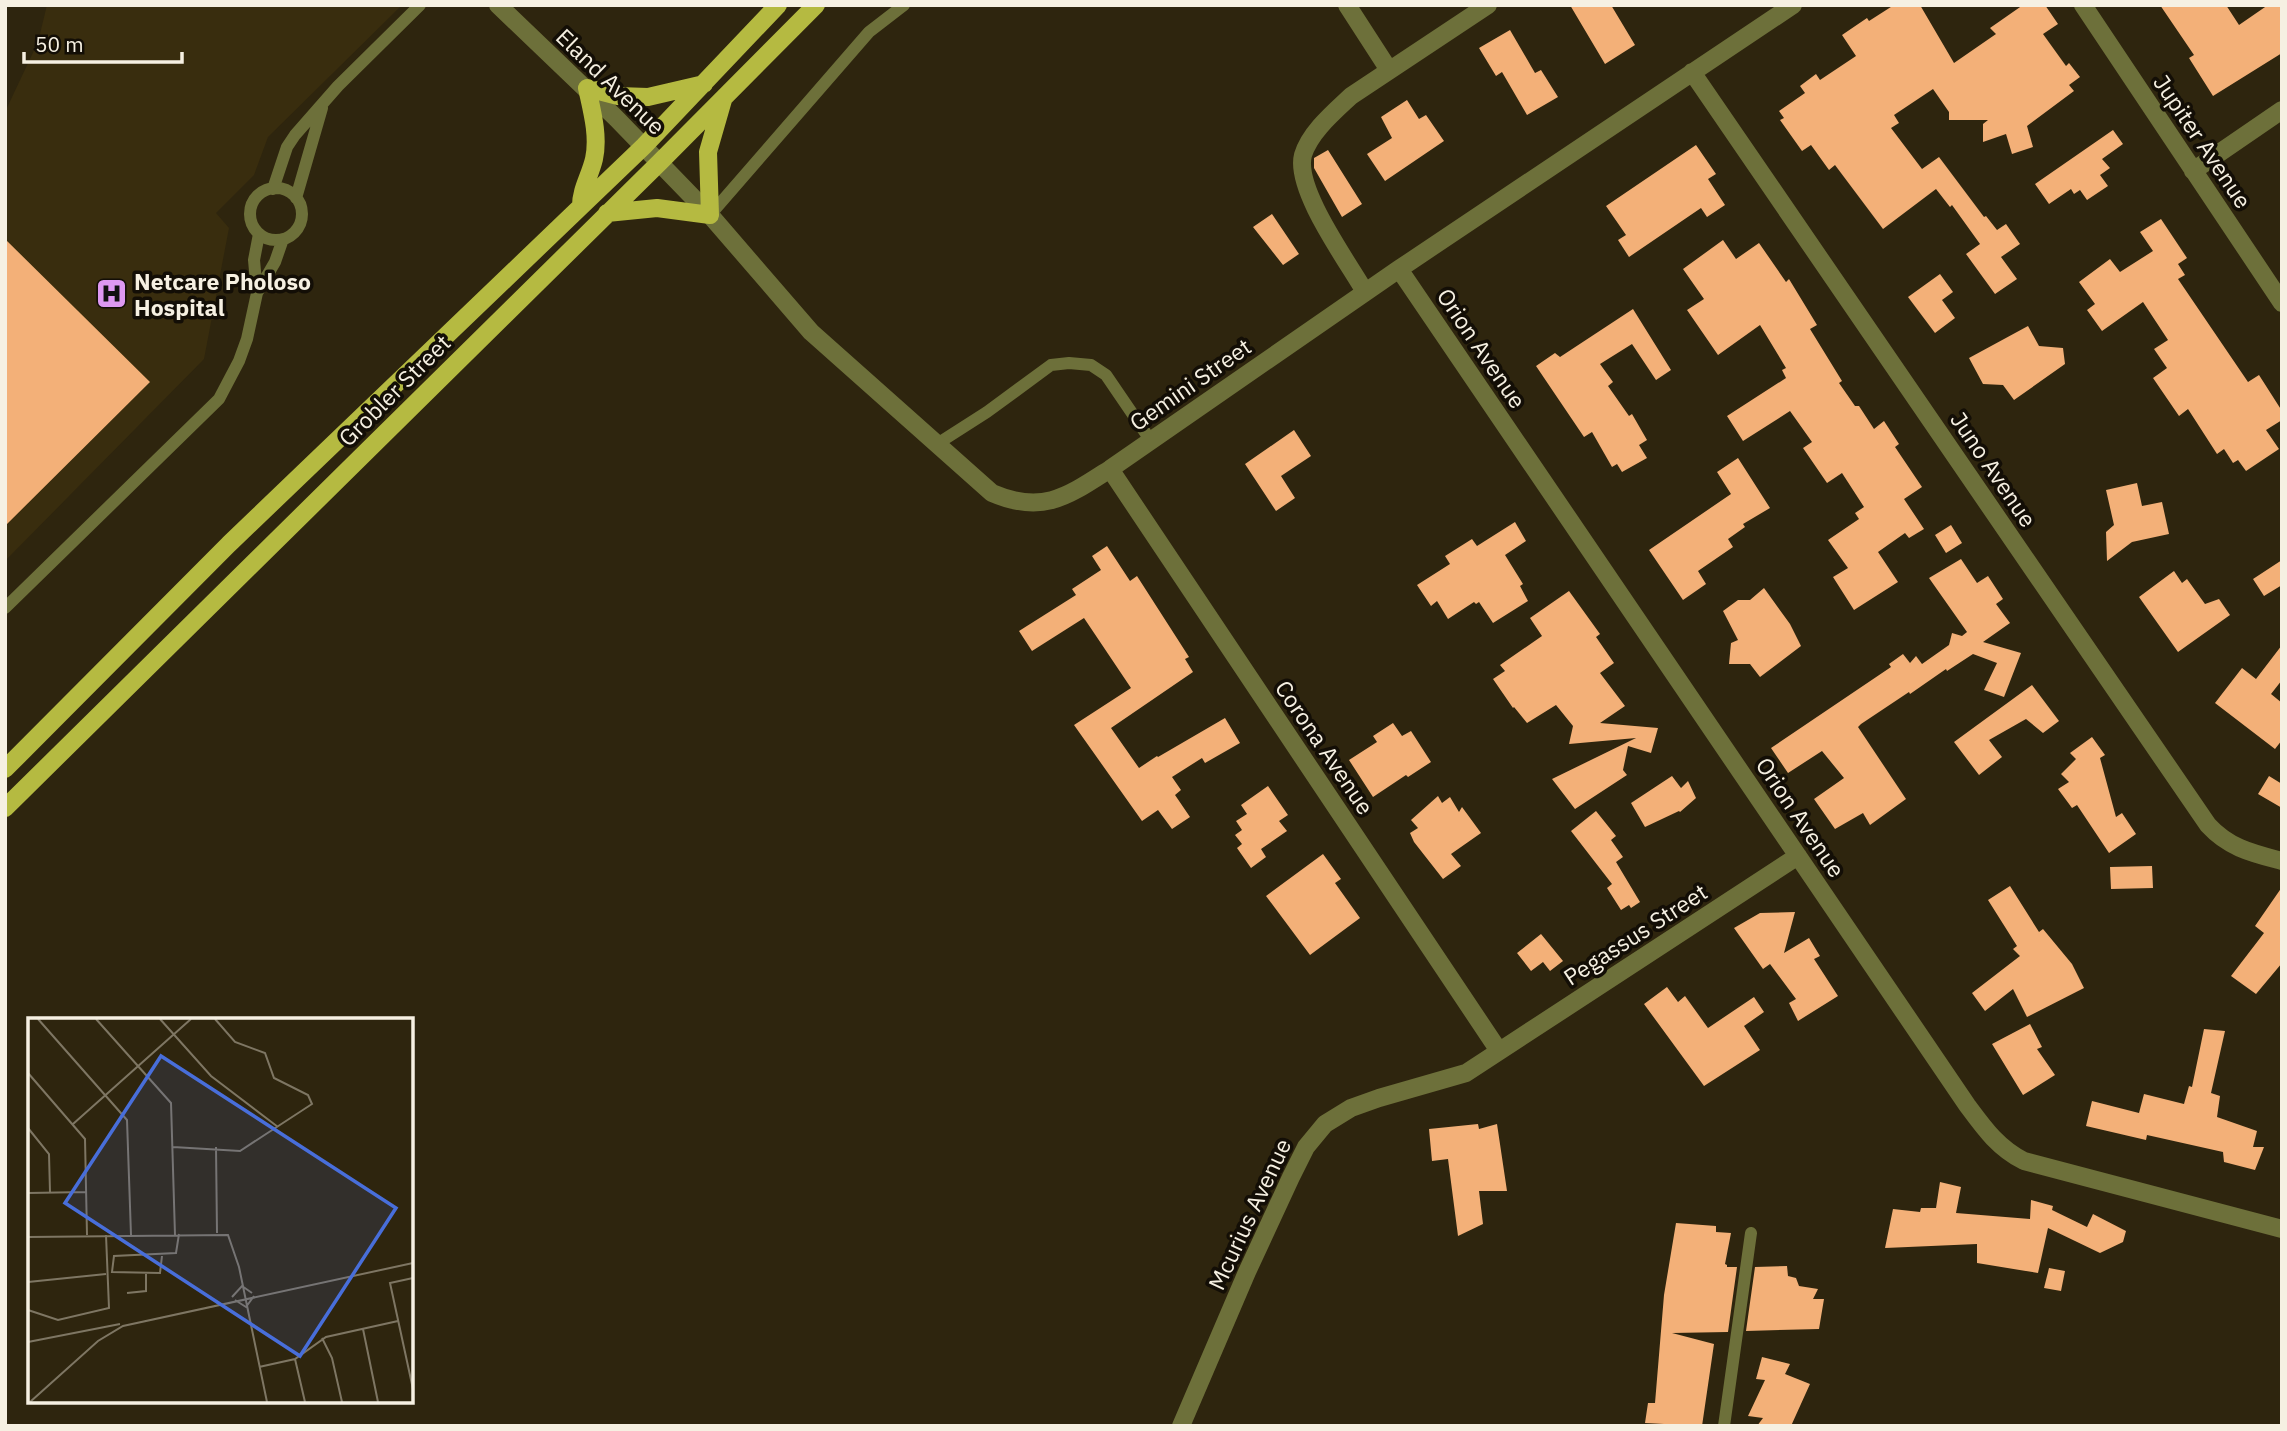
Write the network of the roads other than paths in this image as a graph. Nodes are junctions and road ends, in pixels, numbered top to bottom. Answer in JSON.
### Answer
{"nodes":[{"id":1,"x":420,"y":5,"type":"edge"},
{"id":2,"x":498,"y":5,"type":"edge"},
{"id":3,"x":778,"y":5,"type":"edge"},
{"id":4,"x":816,"y":5,"type":"edge"},
{"id":5,"x":904,"y":5,"type":"edge"},
{"id":6,"x":1347,"y":5,"type":"edge"},
{"id":7,"x":1488,"y":5,"type":"edge"},
{"id":8,"x":1793,"y":5,"type":"edge"},
{"id":9,"x":2083,"y":5,"type":"edge"},
{"id":10,"x":1389,"y":70,"type":"junction"},
{"id":11,"x":1692,"y":72,"type":"junction"},
{"id":12,"x":705,"y":84,"type":"junction"},
{"id":13,"x":587,"y":88,"type":"junction"},
{"id":14,"x":724,"y":97,"type":"junction"},
{"id":15,"x":323,"y":104,"type":"junction"},
{"id":16,"x":2282,"y":110,"type":"edge"},
{"id":17,"x":644,"y":146,"type":"junction"},
{"id":18,"x":660,"y":162,"type":"junction"},
{"id":19,"x":2193,"y":171,"type":"junction"},
{"id":20,"x":273,"y":188,"type":"junction"},
{"id":21,"x":296,"y":198,"type":"junction"},
{"id":22,"x":581,"y":206,"type":"junction"},
{"id":23,"x":607,"y":213,"type":"junction"},
{"id":24,"x":710,"y":215,"type":"junction"},
{"id":25,"x":259,"y":234,"type":"junction"},
{"id":26,"x":283,"y":239,"type":"junction"},
{"id":27,"x":1398,"y":269,"type":"junction"},
{"id":28,"x":1366,"y":292,"type":"junction"},
{"id":29,"x":257,"y":293,"type":"junction"},
{"id":30,"x":2282,"y":303,"type":"edge"},
{"id":31,"x":1151,"y":441,"type":"junction"},
{"id":32,"x":937,"y":444,"type":"junction"},
{"id":33,"x":1110,"y":469,"type":"junction"},
{"id":34,"x":5,"y":608,"type":"edge"},
{"id":35,"x":5,"y":769,"type":"edge"},
{"id":36,"x":5,"y":808,"type":"edge"},
{"id":37,"x":1798,"y":856,"type":"junction"},
{"id":38,"x":2282,"y":861,"type":"edge"},
{"id":39,"x":1499,"y":1052,"type":"junction"},
{"id":40,"x":2282,"y":1229,"type":"edge"},
{"id":41,"x":1751,"y":1233,"type":"dead end"},
{"id":42,"x":1181,"y":1426,"type":"edge"},
{"id":43,"x":1724,"y":1426,"type":"edge"}],
"edges":[{"from":1,"to":15,"type":"lane"},
{"from":2,"to":13,"type":"street","name":"Eland Avenue"},
{"from":3,"to":12,"type":"main road","name":"Grobler Street"},
{"from":4,"to":14,"type":"main road","name":"Grobler Street"},
{"from":5,"to":24,"type":"lane"},
{"from":6,"to":10,"type":"street"},
{"from":7,"to":10,"type":"street"},
{"from":8,"to":11,"type":"street","name":"Gemini Street"},
{"from":9,"to":19,"type":"street","name":"Jupiter Avenue"},
{"from":10,"to":28,"type":"street"},
{"from":11,"to":27,"type":"street","name":"Gemini Street"},
{"from":11,"to":38,"type":"street","name":"Juno Avenue"},
{"from":12,"to":13,"type":"main road"},
{"from":12,"to":17,"type":"main road","name":"Grobler Street"},
{"from":13,"to":17,"type":"street","name":"Eland Avenue"},
{"from":13,"to":22,"type":"main road"},
{"from":14,"to":18,"type":"main road","name":"Grobler Street"},
{"from":14,"to":24,"type":"main road"},
{"from":15,"to":20,"type":"lane"},
{"from":15,"to":21,"type":"lane"},
{"from":16,"to":19,"type":"street"},
{"from":17,"to":18,"type":"street","name":"Eland Avenue"},
{"from":17,"to":22,"type":"main road","name":"Grobler Street"},
{"from":18,"to":23,"type":"main road","name":"Grobler Street"},
{"from":18,"to":24,"type":"street","name":"Gemini Street"},
{"from":19,"to":30,"type":"street","name":"Jupiter Avenue"},
{"from":20,"to":21,"type":"lane"},
{"from":20,"to":25,"type":"lane"},
{"from":21,"to":26,"type":"lane"},
{"from":22,"to":35,"type":"main road","name":"Grobler Street"},
{"from":23,"to":24,"type":"main road"},
{"from":23,"to":36,"type":"main road","name":"Grobler Street"},
{"from":24,"to":32,"type":"street","name":"Gemini Street"},
{"from":25,"to":26,"type":"lane"},
{"from":25,"to":29,"type":"lane"},
{"from":26,"to":29,"type":"lane"},
{"from":27,"to":28,"type":"street","name":"Gemini Street"},
{"from":27,"to":37,"type":"street","name":"Orion Avenue"},
{"from":28,"to":31,"type":"street","name":"Gemini Street"},
{"from":29,"to":34,"type":"lane"},
{"from":31,"to":32,"type":"lane"},
{"from":31,"to":33,"type":"street","name":"Gemini Street"},
{"from":32,"to":33,"type":"street","name":"Gemini Street"},
{"from":33,"to":39,"type":"street","name":"Corona Avenue"},
{"from":37,"to":39,"type":"street","name":"Pegassus Street"},
{"from":37,"to":40,"type":"street","name":"Orion Avenue"},
{"from":39,"to":42,"type":"street","name":"Mcurius Avenue"},
{"from":41,"to":43,"type":"lane"}]}
